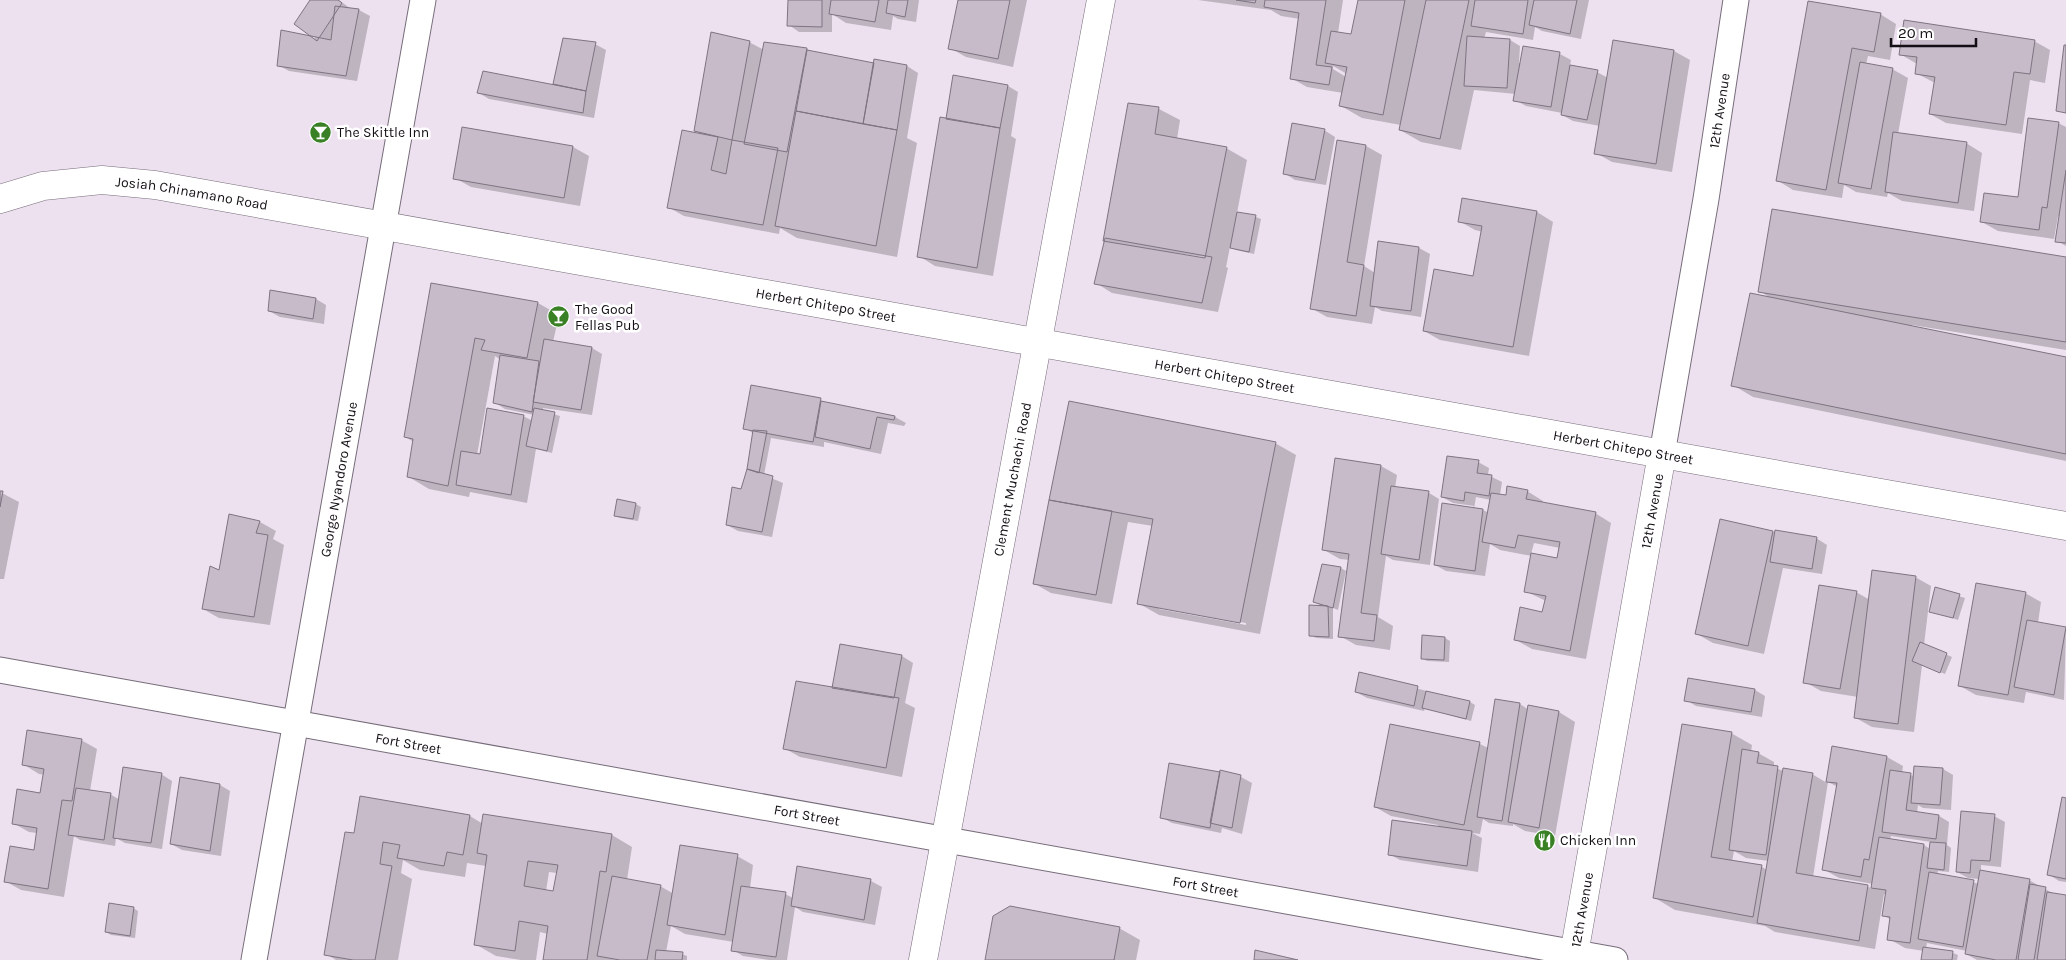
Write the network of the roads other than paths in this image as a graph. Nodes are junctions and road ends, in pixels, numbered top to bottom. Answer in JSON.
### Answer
{"nodes":[{"id":1,"x":423,"y":0,"type":"edge"},
{"id":2,"x":1101,"y":0,"type":"edge"},
{"id":3,"x":1736,"y":0,"type":"edge"},
{"id":4,"x":0,"y":199,"type":"edge"},
{"id":5,"x":383,"y":226,"type":"junction"},
{"id":6,"x":1037,"y":342,"type":"junction"},
{"id":7,"x":1662,"y":454,"type":"junction"},
{"id":8,"x":2066,"y":526,"type":"edge"},
{"id":9,"x":0,"y":670,"type":"edge"},
{"id":10,"x":296,"y":723,"type":"junction"},
{"id":11,"x":945,"y":840,"type":"junction"},
{"id":12,"x":1573,"y":956,"type":"edge"},
{"id":13,"x":254,"y":960,"type":"edge"},
{"id":14,"x":923,"y":960,"type":"edge"},
{"id":15,"x":1615,"y":960,"type":"edge"}],
"edges":[{"from":1,"to":5,"type":"street","name":"George Nyandoro Avenue"},
{"from":2,"to":6,"type":"street","name":"Clement Muchachi Road"},
{"from":3,"to":7,"type":"street","name":"12th Avenue"},
{"from":4,"to":5,"type":"street","name":"Josiah Chinamano Road"},
{"from":5,"to":6,"type":"street","name":"Herbert Chitepo Street"},
{"from":5,"to":10,"type":"street","name":"George Nyandoro Avenue"},
{"from":6,"to":7,"type":"street","name":"Herbert Chitepo Street"},
{"from":6,"to":11,"type":"street","name":"Clement Muchachi Road"},
{"from":7,"to":8,"type":"street","name":"Herbert Chitepo Street"},
{"from":7,"to":12,"type":"street","name":"12th Avenue"},
{"from":9,"to":10,"type":"street","name":"Fort Street"},
{"from":10,"to":11,"type":"street","name":"Fort Street"},
{"from":10,"to":13,"type":"street","name":"George Nyandoro Avenue"},
{"from":11,"to":12,"type":"street","name":"Fort Street"},
{"from":11,"to":14,"type":"street","name":"Clement Muchachi Road"},
{"from":12,"to":15,"type":"street","name":"Fort Street"}]}
